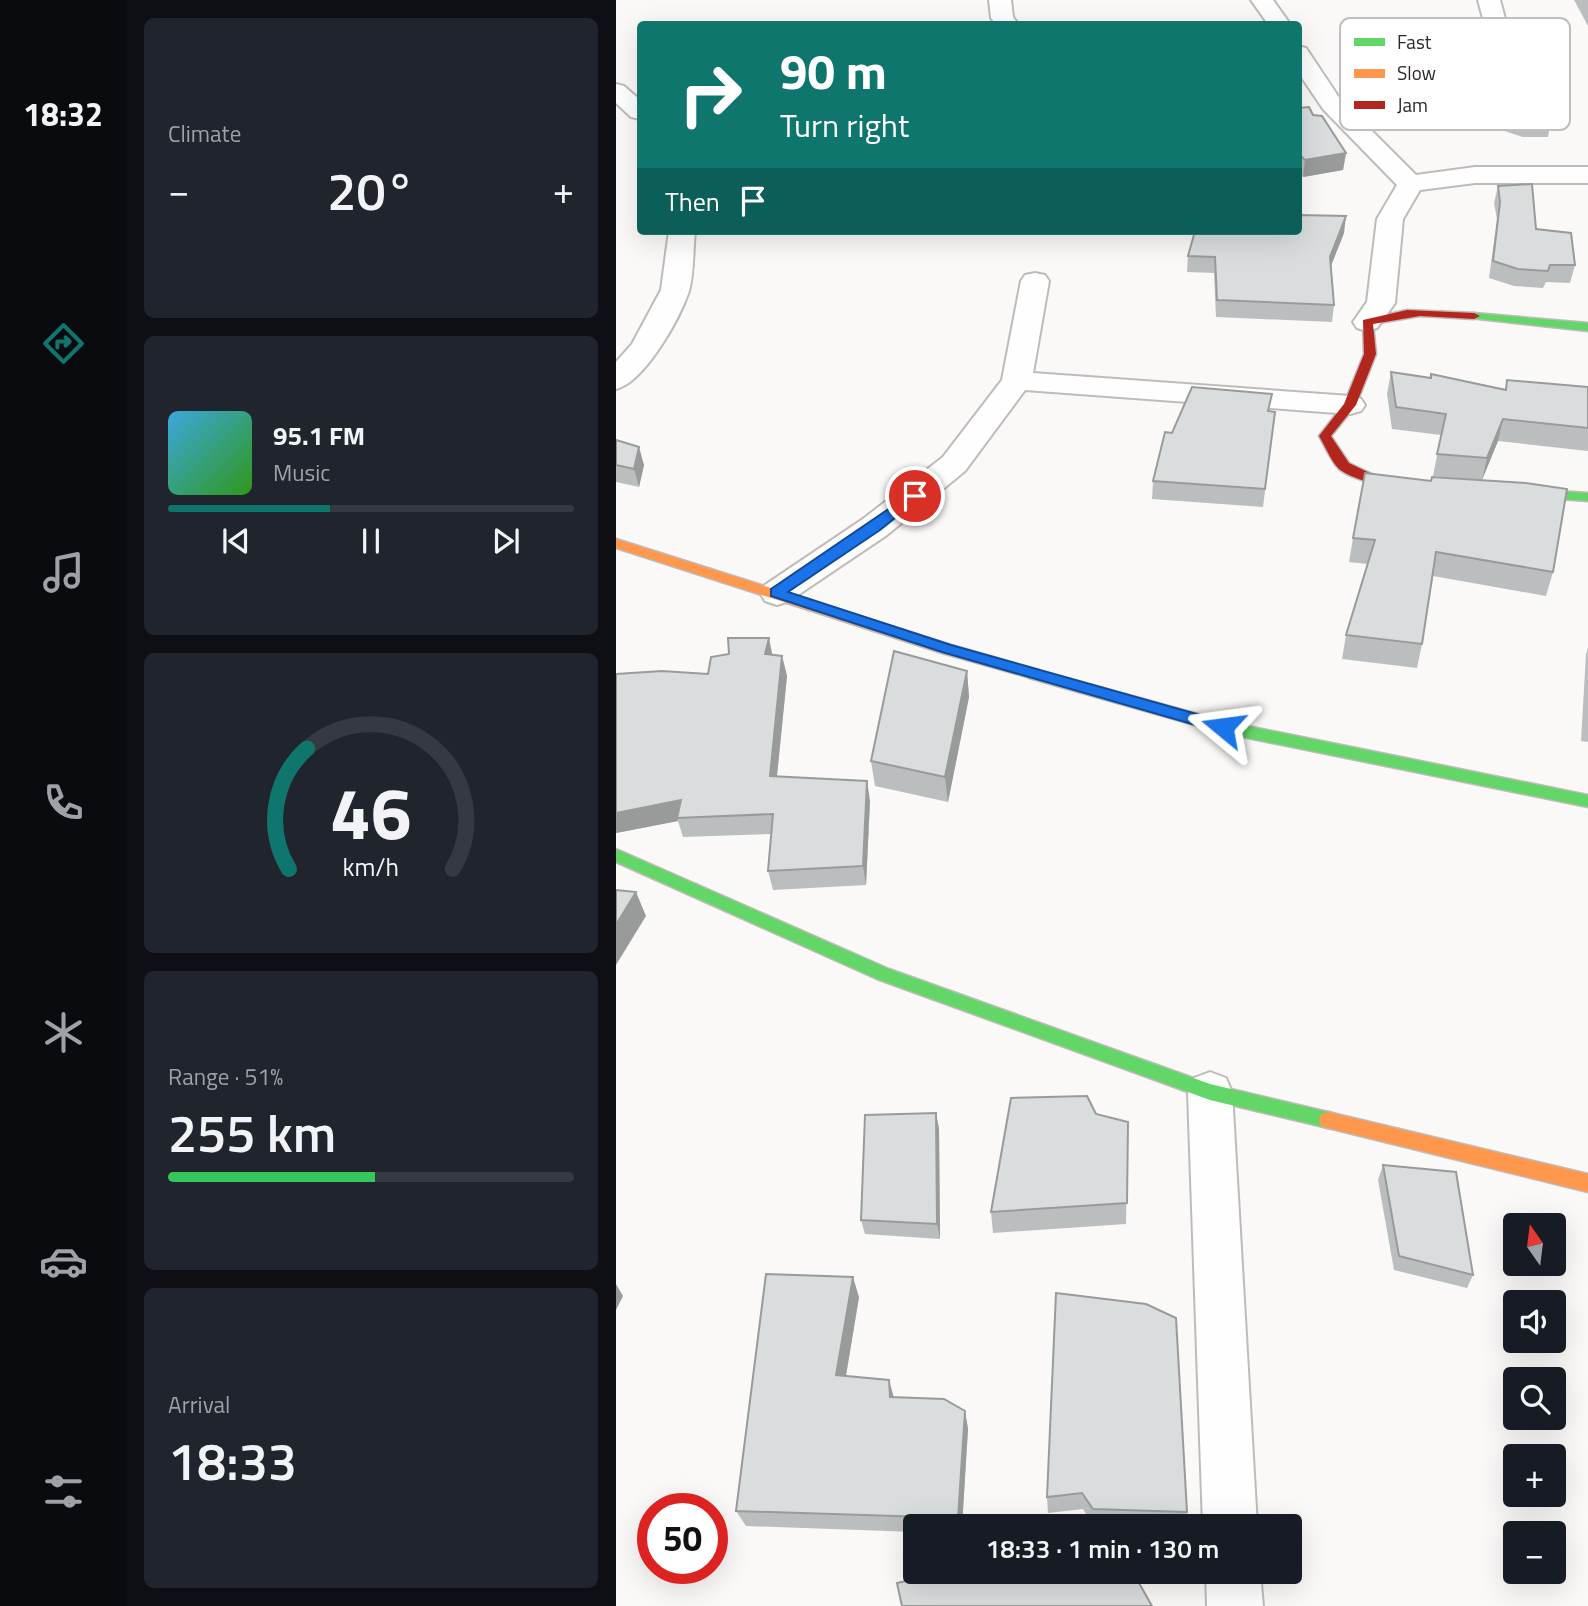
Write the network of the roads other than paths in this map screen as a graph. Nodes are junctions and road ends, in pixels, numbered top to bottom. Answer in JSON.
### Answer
{"nodes":[{"id":1,"x":1000,"y":0,"type":"edge"},
{"id":2,"x":1262,"y":0,"type":"edge"},
{"id":3,"x":1489,"y":0,"type":"edge"},
{"id":4,"x":1494,"y":18,"type":"edge"},
{"id":5,"x":1004,"y":21,"type":"edge"},
{"id":6,"x":1277,"y":21,"type":"edge"},
{"id":7,"x":1302,"y":63,"type":"edge"},
{"id":8,"x":616,"y":91,"type":"edge"},
{"id":9,"x":637,"y":109,"type":"edge"},
{"id":10,"x":1340,"y":124,"type":"edge"},
{"id":11,"x":1347,"y":130,"type":"edge"},
{"id":12,"x":1588,"y":175,"type":"edge"},
{"id":13,"x":1409,"y":184,"type":"junction"},
{"id":14,"x":682,"y":235,"type":"edge"},
{"id":15,"x":1035,"y":281,"type":"dead end"},
{"id":16,"x":1367,"y":323,"type":"junction"},
{"id":17,"x":1588,"y":327,"type":"edge"},
{"id":18,"x":616,"y":380,"type":"edge"},
{"id":19,"x":1017,"y":381,"type":"junction"},
{"id":20,"x":1350,"y":405,"type":"junction"},
{"id":21,"x":1428,"y":487,"type":"edge"},
{"id":22,"x":1492,"y":491,"type":"edge"},
{"id":23,"x":1588,"y":497,"type":"edge"},
{"id":24,"x":616,"y":542,"type":"edge"},
{"id":25,"x":776,"y":593,"type":"junction"},
{"id":26,"x":1588,"y":801,"type":"edge"},
{"id":27,"x":616,"y":855,"type":"edge"},
{"id":28,"x":1210,"y":1092,"type":"junction"},
{"id":29,"x":1588,"y":1183,"type":"edge"},
{"id":30,"x":1229,"y":1514,"type":"edge"},
{"id":31,"x":1234,"y":1584,"type":"edge"},
{"id":32,"x":1235,"y":1606,"type":"edge"}],
"edges":[{"from":1,"to":5,"type":"street"},
{"from":2,"to":6,"type":"street"},
{"from":3,"to":4,"type":"street"},
{"from":7,"to":10,"type":"street"},
{"from":8,"to":9,"type":"street"},
{"from":11,"to":13,"type":"street"},
{"from":12,"to":13,"type":"street"},
{"from":13,"to":16,"type":"street"},
{"from":14,"to":18,"type":"street"},
{"from":15,"to":19,"type":"street"},
{"from":16,"to":17,"type":"street"},
{"from":16,"to":20,"type":"street"},
{"from":19,"to":20,"type":"street"},
{"from":19,"to":25,"type":"street"},
{"from":20,"to":21,"type":"street"},
{"from":22,"to":23,"type":"street"},
{"from":24,"to":25,"type":"street"},
{"from":25,"to":26,"type":"street"},
{"from":27,"to":28,"type":"street"},
{"from":28,"to":29,"type":"street"},
{"from":28,"to":30,"type":"street"},
{"from":31,"to":32,"type":"street"}]}
